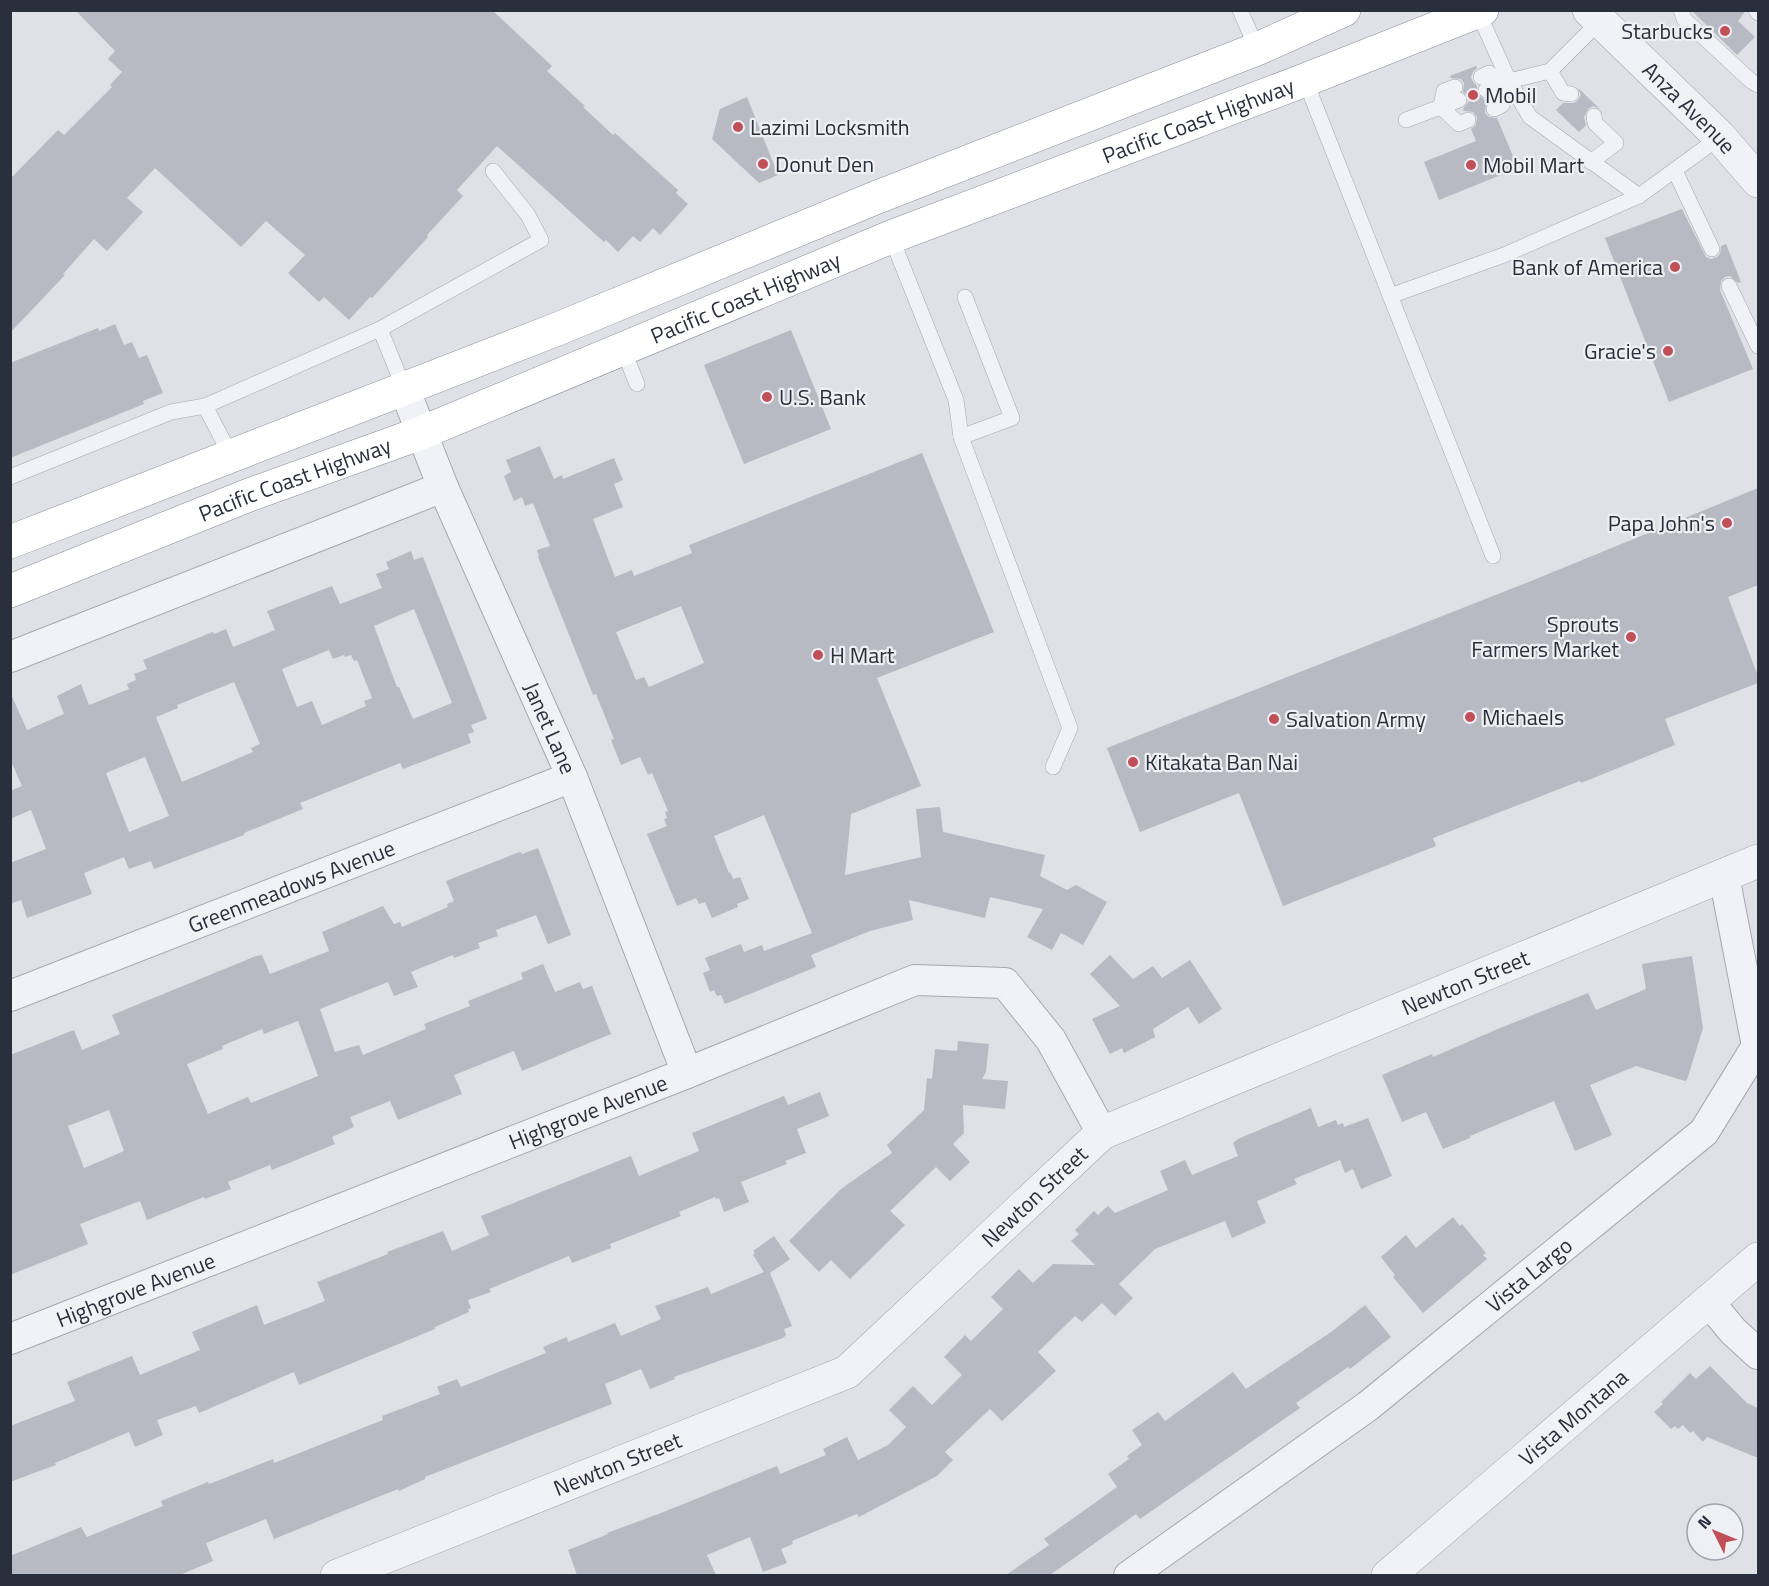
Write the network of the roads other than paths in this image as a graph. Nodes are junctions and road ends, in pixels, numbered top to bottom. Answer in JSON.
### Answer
{"nodes":[{"id":1,"x":1240,"y":10,"type":"edge"},
{"id":2,"x":1344,"y":10,"type":"edge"},
{"id":3,"x":1681,"y":10,"type":"edge"},
{"id":4,"x":1480,"y":11,"type":"edge"},
{"id":5,"x":1594,"y":16,"type":"edge"},
{"id":6,"x":1257,"y":49,"type":"junction"},
{"id":7,"x":1550,"y":71,"type":"junction"},
{"id":8,"x":1305,"y":80,"type":"junction"},
{"id":9,"x":1505,"y":82,"type":"junction"},
{"id":10,"x":1483,"y":83,"type":"dead end"},
{"id":11,"x":1758,"y":85,"type":"edge"},
{"id":12,"x":1457,"y":93,"type":"dead end"},
{"id":13,"x":1566,"y":96,"type":"dead end"},
{"id":14,"x":1441,"y":107,"type":"junction"},
{"id":15,"x":1494,"y":109,"type":"dead end"},
{"id":16,"x":1406,"y":120,"type":"dead end"},
{"id":17,"x":1468,"y":120,"type":"dead end"},
{"id":18,"x":1592,"y":121,"type":"dead end"},
{"id":19,"x":1720,"y":137,"type":"junction"},
{"id":20,"x":1591,"y":162,"type":"junction"},
{"id":21,"x":493,"y":171,"type":"dead end"},
{"id":22,"x":1675,"y":171,"type":"junction"},
{"id":23,"x":1758,"y":181,"type":"edge"},
{"id":24,"x":1639,"y":196,"type":"junction"},
{"id":25,"x":874,"y":198,"type":"junction"},
{"id":26,"x":891,"y":237,"type":"junction"},
{"id":27,"x":1712,"y":249,"type":"dead end"},
{"id":28,"x":1729,"y":286,"type":"dead end"},
{"id":29,"x":1390,"y":296,"type":"junction"},
{"id":30,"x":965,"y":297,"type":"dead end"},
{"id":31,"x":380,"y":329,"type":"junction"},
{"id":32,"x":1758,"y":346,"type":"edge"},
{"id":33,"x":623,"y":349,"type":"junction"},
{"id":34,"x":637,"y":384,"type":"dead end"},
{"id":35,"x":404,"y":388,"type":"junction"},
{"id":36,"x":205,"y":406,"type":"junction"},
{"id":37,"x":422,"y":433,"type":"junction"},
{"id":38,"x":961,"y":437,"type":"junction"},
{"id":39,"x":231,"y":456,"type":"junction"},
{"id":40,"x":10,"y":477,"type":"edge"},
{"id":41,"x":443,"y":487,"type":"junction"},
{"id":42,"x":10,"y":543,"type":"edge"},
{"id":43,"x":1493,"y":556,"type":"dead end"},
{"id":44,"x":10,"y":591,"type":"edge"},
{"id":45,"x":10,"y":657,"type":"edge"},
{"id":46,"x":1053,"y":766,"type":"dead end"},
{"id":47,"x":572,"y":777,"type":"junction"},
{"id":48,"x":1758,"y":861,"type":"edge"},
{"id":49,"x":1724,"y":876,"type":"junction"},
{"id":50,"x":10,"y":996,"type":"edge"},
{"id":51,"x":687,"y":1073,"type":"junction"},
{"id":52,"x":1102,"y":1132,"type":"junction"},
{"id":53,"x":1758,"y":1259,"type":"edge"},
{"id":54,"x":1709,"y":1302,"type":"junction"},
{"id":55,"x":10,"y":1339,"type":"edge"},
{"id":56,"x":1758,"y":1354,"type":"edge"},
{"id":57,"x":337,"y":1575,"type":"edge"},
{"id":58,"x":1129,"y":1575,"type":"edge"},
{"id":59,"x":1388,"y":1575,"type":"edge"}],
"edges":[{"from":1,"to":6,"type":"lane"},
{"from":2,"to":6,"type":"highway","name":"Pacific Coast Highway"},
{"from":3,"to":11,"type":"lane"},
{"from":4,"to":8,"type":"highway","name":"Pacific Coast Highway"},
{"from":4,"to":9,"type":"lane"},
{"from":5,"to":7,"type":"lane"},
{"from":5,"to":19,"type":"street","name":"Anza Avenue"},
{"from":6,"to":25,"type":"highway","name":"Pacific Coast Highway"},
{"from":7,"to":9,"type":"lane"},
{"from":7,"to":13,"type":"lane"},
{"from":8,"to":26,"type":"highway","name":"Pacific Coast Highway"},
{"from":8,"to":29,"type":"lane"},
{"from":9,"to":10,"type":"lane"},
{"from":9,"to":15,"type":"lane"},
{"from":9,"to":20,"type":"lane"},
{"from":12,"to":14,"type":"lane"},
{"from":14,"to":16,"type":"lane"},
{"from":14,"to":17,"type":"lane"},
{"from":18,"to":20,"type":"lane"},
{"from":19,"to":22,"type":"lane"},
{"from":19,"to":23,"type":"street","name":"Anza Avenue"},
{"from":20,"to":24,"type":"lane"},
{"from":21,"to":31,"type":"lane"},
{"from":22,"to":24,"type":"lane"},
{"from":22,"to":27,"type":"lane"},
{"from":24,"to":29,"type":"lane"},
{"from":25,"to":26,"type":"highway"},
{"from":25,"to":35,"type":"highway","name":"Pacific Coast Highway"},
{"from":26,"to":33,"type":"highway","name":"Pacific Coast Highway"},
{"from":26,"to":38,"type":"lane"},
{"from":28,"to":32,"type":"lane"},
{"from":29,"to":43,"type":"lane"},
{"from":30,"to":38,"type":"lane"},
{"from":31,"to":35,"type":"lane"},
{"from":31,"to":36,"type":"lane"},
{"from":33,"to":34,"type":"lane"},
{"from":33,"to":37,"type":"highway","name":"Pacific Coast Highway"},
{"from":35,"to":37,"type":"street","name":"Janet Lane"},
{"from":35,"to":39,"type":"highway","name":"Pacific Coast Highway"},
{"from":36,"to":39,"type":"lane"},
{"from":36,"to":40,"type":"lane"},
{"from":37,"to":41,"type":"street","name":"Janet Lane"},
{"from":37,"to":44,"type":"highway","name":"Pacific Coast Highway"},
{"from":38,"to":46,"type":"lane"},
{"from":39,"to":42,"type":"highway","name":"Pacific Coast Highway"},
{"from":41,"to":45,"type":"street"},
{"from":41,"to":47,"type":"street","name":"Janet Lane"},
{"from":47,"to":50,"type":"street","name":"Greenmeadows Avenue"},
{"from":47,"to":51,"type":"street","name":"Janet Lane"},
{"from":48,"to":49,"type":"street","name":"Newton Street"},
{"from":49,"to":52,"type":"street","name":"Newton Street"},
{"from":49,"to":58,"type":"street","name":"Vista Largo"},
{"from":51,"to":52,"type":"street","name":"Highgrove Avenue"},
{"from":51,"to":55,"type":"street","name":"Highgrove Avenue"},
{"from":52,"to":57,"type":"street","name":"Newton Street"},
{"from":53,"to":54,"type":"street","name":"Vista Montana"},
{"from":54,"to":56,"type":"street"},
{"from":54,"to":59,"type":"street","name":"Vista Montana"}]}
